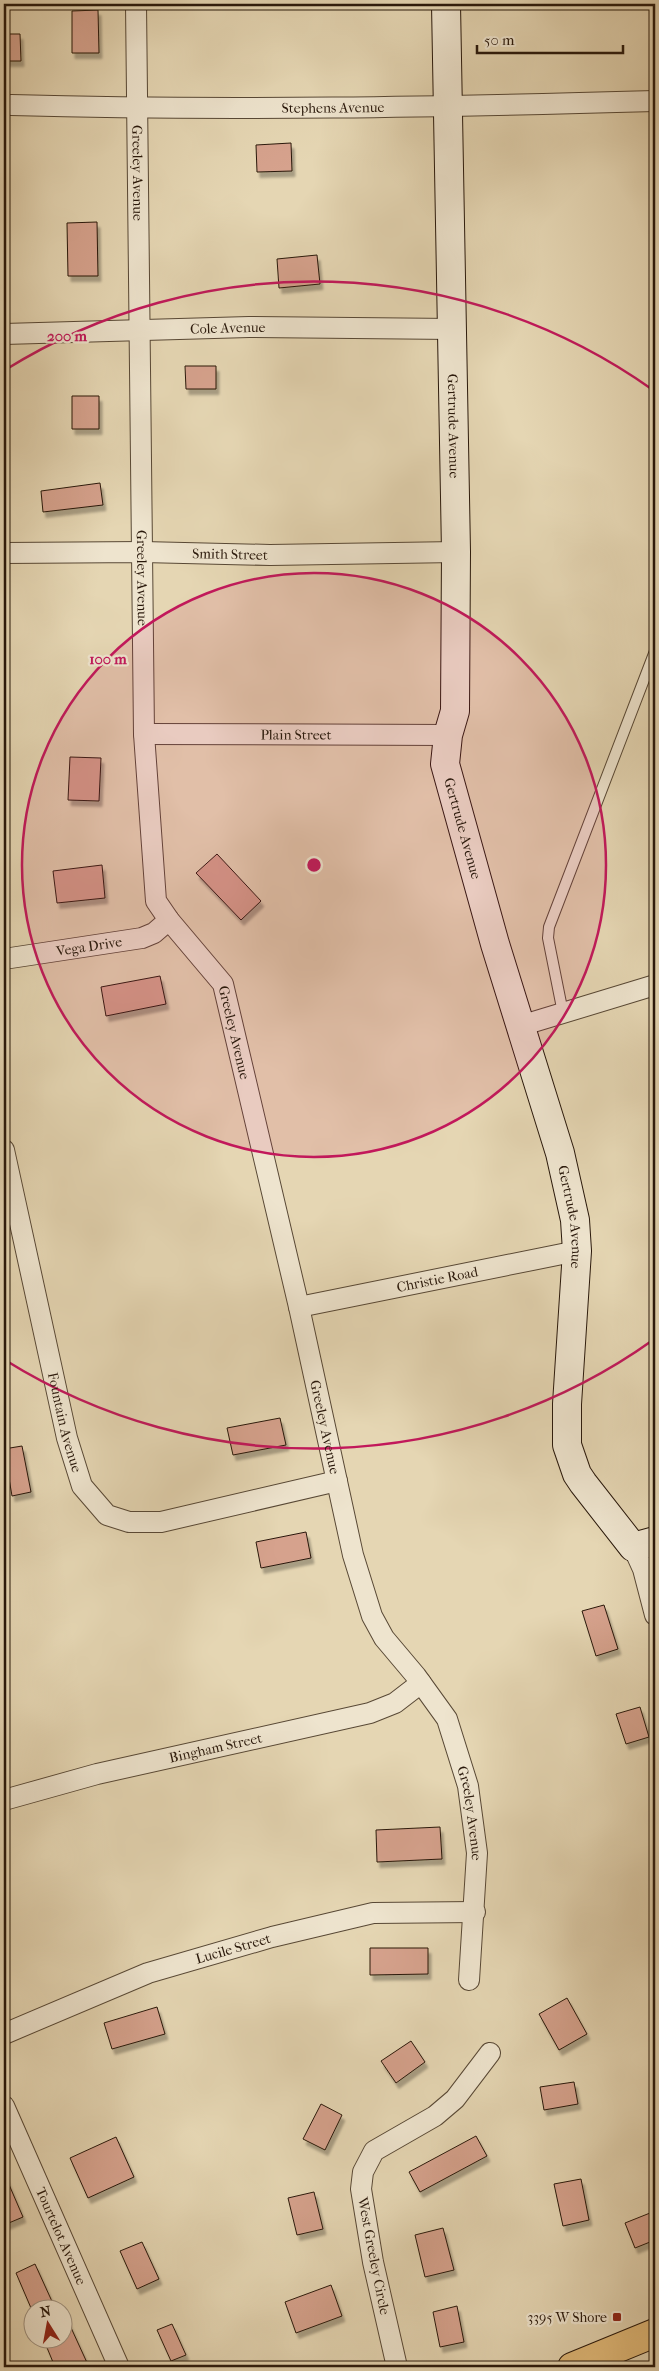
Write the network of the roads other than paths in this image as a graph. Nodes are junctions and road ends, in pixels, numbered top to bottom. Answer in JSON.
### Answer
{"nodes":[{"id":1,"x":136,"y":4,"type":"edge"},
{"id":2,"x":446,"y":4,"type":"edge"},
{"id":3,"x":655,"y":101,"type":"edge"},
{"id":4,"x":11,"y":105,"type":"dead end"},
{"id":5,"x":447,"y":106,"type":"junction"},
{"id":6,"x":138,"y":108,"type":"junction"},
{"id":7,"x":453,"y":328,"type":"junction"},
{"id":8,"x":141,"y":331,"type":"junction"},
{"id":9,"x":4,"y":334,"type":"edge"},
{"id":10,"x":142,"y":552,"type":"junction"},
{"id":11,"x":456,"y":552,"type":"junction"},
{"id":12,"x":4,"y":554,"type":"edge"},
{"id":13,"x":655,"y":651,"type":"edge"},
{"id":14,"x":144,"y":734,"type":"junction"},
{"id":15,"x":448,"y":735,"type":"junction"},
{"id":16,"x":169,"y":920,"type":"junction"},
{"id":17,"x":4,"y":959,"type":"edge"},
{"id":18,"x":655,"y":984,"type":"edge"},
{"id":19,"x":563,"y":1013,"type":"junction"},
{"id":20,"x":520,"y":1026,"type":"junction"},
{"id":21,"x":4,"y":1150,"type":"edge"},
{"id":22,"x":577,"y":1251,"type":"junction"},
{"id":23,"x":299,"y":1307,"type":"junction"},
{"id":24,"x":336,"y":1481,"type":"junction"},
{"id":25,"x":644,"y":1544,"type":"edge"},
{"id":26,"x":655,"y":1615,"type":"edge"},
{"id":27,"x":421,"y":1683,"type":"junction"},
{"id":28,"x":4,"y":1800,"type":"edge"},
{"id":29,"x":475,"y":1912,"type":"junction"},
{"id":30,"x":470,"y":1980,"type":"dead end"},
{"id":31,"x":4,"y":2034,"type":"edge"},
{"id":32,"x":490,"y":2053,"type":"dead end"},
{"id":33,"x":4,"y":2106,"type":"edge"},
{"id":34,"x":655,"y":2333,"type":"edge"},
{"id":35,"x":119,"y":2367,"type":"edge"},
{"id":36,"x":397,"y":2367,"type":"edge"},
{"id":37,"x":572,"y":2367,"type":"edge"}],
"edges":[{"from":1,"to":6,"type":"street","name":"Greeley Avenue"},
{"from":2,"to":5,"type":"street","name":"Gertrude Avenue"},
{"from":3,"to":5,"type":"street","name":"Stephens Avenue"},
{"from":4,"to":6,"type":"street","name":"Stephens Avenue"},
{"from":5,"to":6,"type":"street","name":"Stephens Avenue"},
{"from":5,"to":7,"type":"street","name":"Gertrude Avenue"},
{"from":6,"to":8,"type":"street","name":"Greeley Avenue"},
{"from":7,"to":8,"type":"street","name":"Cole Avenue"},
{"from":7,"to":11,"type":"street","name":"Gertrude Avenue"},
{"from":8,"to":9,"type":"street","name":"Cole Avenue"},
{"from":8,"to":10,"type":"street","name":"Greeley Avenue"},
{"from":10,"to":11,"type":"street","name":"Smith Street"},
{"from":10,"to":12,"type":"street","name":"Smith Street"},
{"from":10,"to":14,"type":"street","name":"Greeley Avenue"},
{"from":11,"to":15,"type":"street","name":"Gertrude Avenue"},
{"from":13,"to":19,"type":"lane"},
{"from":14,"to":15,"type":"street","name":"Plain Street"},
{"from":14,"to":16,"type":"street","name":"Greeley Avenue"},
{"from":15,"to":20,"type":"street","name":"Gertrude Avenue"},
{"from":16,"to":17,"type":"street","name":"Vega Drive"},
{"from":16,"to":23,"type":"street","name":"Greeley Avenue"},
{"from":18,"to":19,"type":"street"},
{"from":19,"to":20,"type":"street"},
{"from":20,"to":22,"type":"street","name":"Gertrude Avenue"},
{"from":21,"to":24,"type":"street","name":"Fountain Avenue"},
{"from":22,"to":23,"type":"street","name":"Christie Road"},
{"from":22,"to":25,"type":"street","name":"Gertrude Avenue"},
{"from":23,"to":24,"type":"street","name":"Greeley Avenue"},
{"from":24,"to":27,"type":"street","name":"Greeley Avenue"},
{"from":25,"to":26,"type":"street","name":"Gertrude Avenue"},
{"from":27,"to":28,"type":"street","name":"Bingham Street"},
{"from":27,"to":29,"type":"street","name":"Greeley Avenue"},
{"from":29,"to":30,"type":"street","name":"Greeley Avenue"},
{"from":29,"to":31,"type":"street","name":"Lucile Street"},
{"from":32,"to":36,"type":"street","name":"West Greeley Circle"},
{"from":33,"to":35,"type":"street","name":"Tourtelot Avenue"},
{"from":34,"to":37,"type":"main road"}]}
